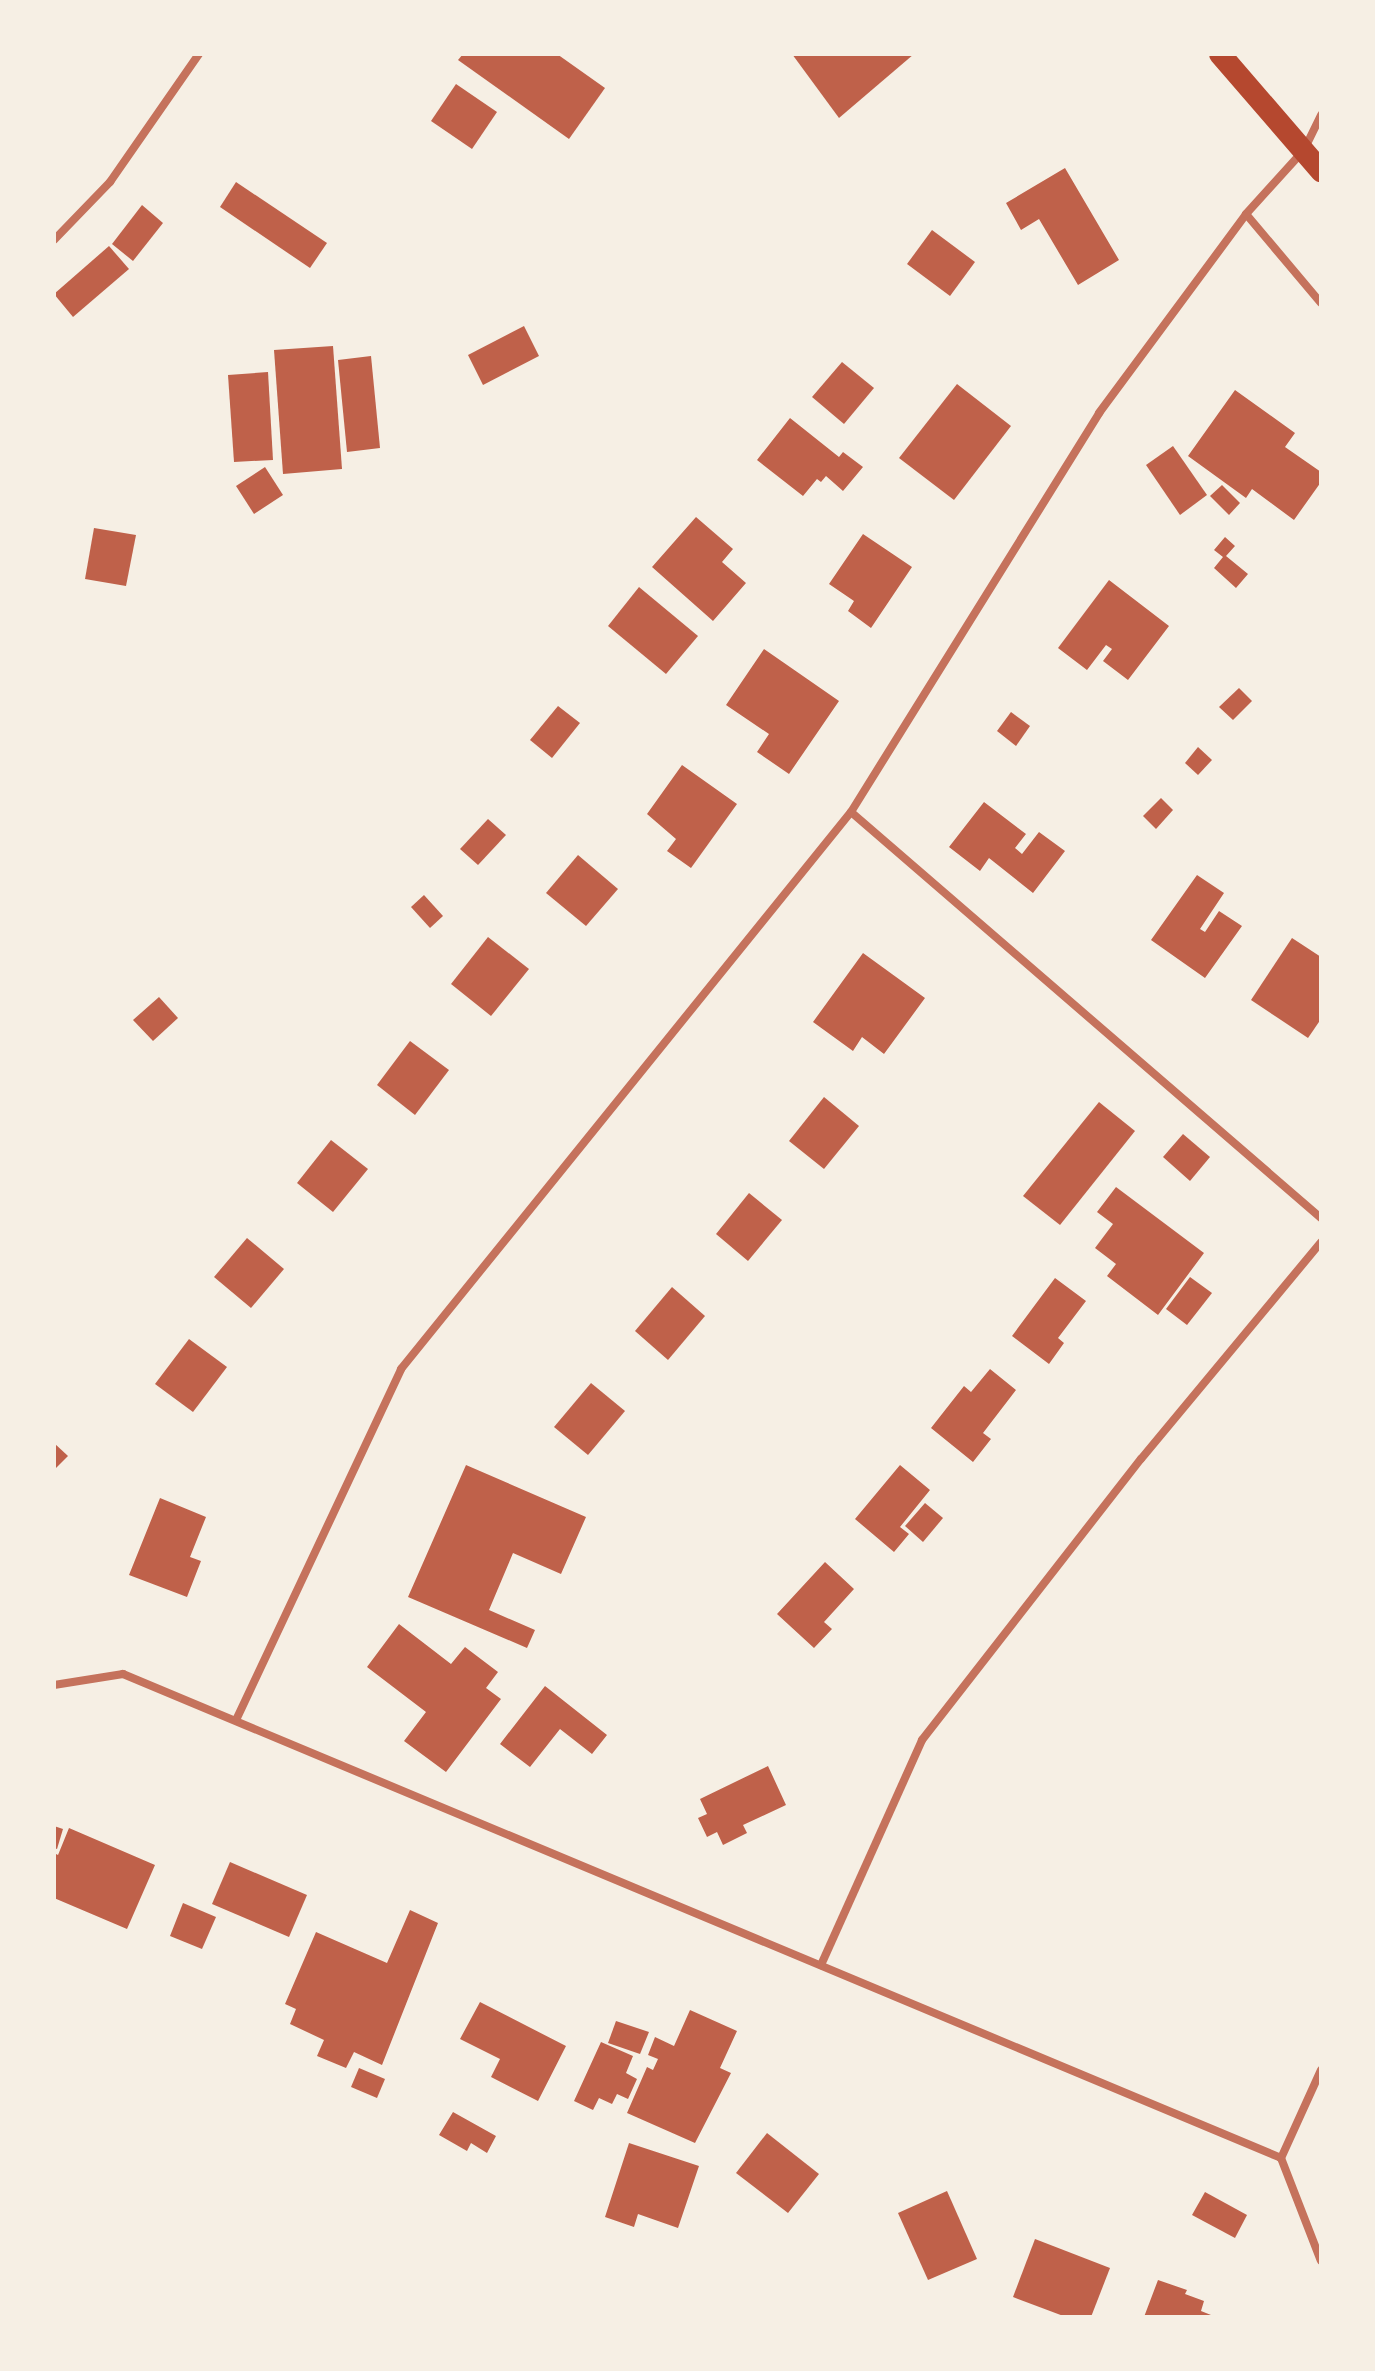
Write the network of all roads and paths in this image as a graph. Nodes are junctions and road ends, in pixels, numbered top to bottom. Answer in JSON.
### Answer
{"nodes":[{"id":1,"x":199,"y":54,"type":"edge"},
{"id":2,"x":1220,"y":54,"type":"edge"},
{"id":3,"x":1321,"y":115,"type":"edge"},
{"id":4,"x":1304,"y":150,"type":"junction"},
{"id":5,"x":1321,"y":171,"type":"edge"},
{"id":6,"x":1246,"y":214,"type":"junction"},
{"id":7,"x":54,"y":240,"type":"edge"},
{"id":8,"x":1321,"y":303,"type":"edge"},
{"id":9,"x":851,"y":812,"type":"junction"},
{"id":10,"x":1321,"y":1218,"type":"edge"},
{"id":11,"x":1321,"y":1242,"type":"edge"},
{"id":12,"x":54,"y":1685,"type":"edge"},
{"id":13,"x":237,"y":1718,"type":"junction"},
{"id":14,"x":821,"y":1965,"type":"junction"},
{"id":15,"x":1321,"y":2070,"type":"edge"},
{"id":16,"x":1281,"y":2158,"type":"junction"},
{"id":17,"x":1321,"y":2261,"type":"edge"}],
"edges":[{"from":1,"to":7,"type":"street"},
{"from":2,"to":4,"type":"highway"},
{"from":3,"to":4,"type":"street"},
{"from":4,"to":5,"type":"highway"},
{"from":4,"to":6,"type":"street"},
{"from":6,"to":8,"type":"street"},
{"from":6,"to":9,"type":"street"},
{"from":9,"to":10,"type":"street"},
{"from":9,"to":13,"type":"street"},
{"from":11,"to":14,"type":"street"},
{"from":12,"to":13,"type":"street"},
{"from":13,"to":14,"type":"street"},
{"from":14,"to":16,"type":"street"},
{"from":15,"to":16,"type":"street"},
{"from":16,"to":17,"type":"street"}]}
